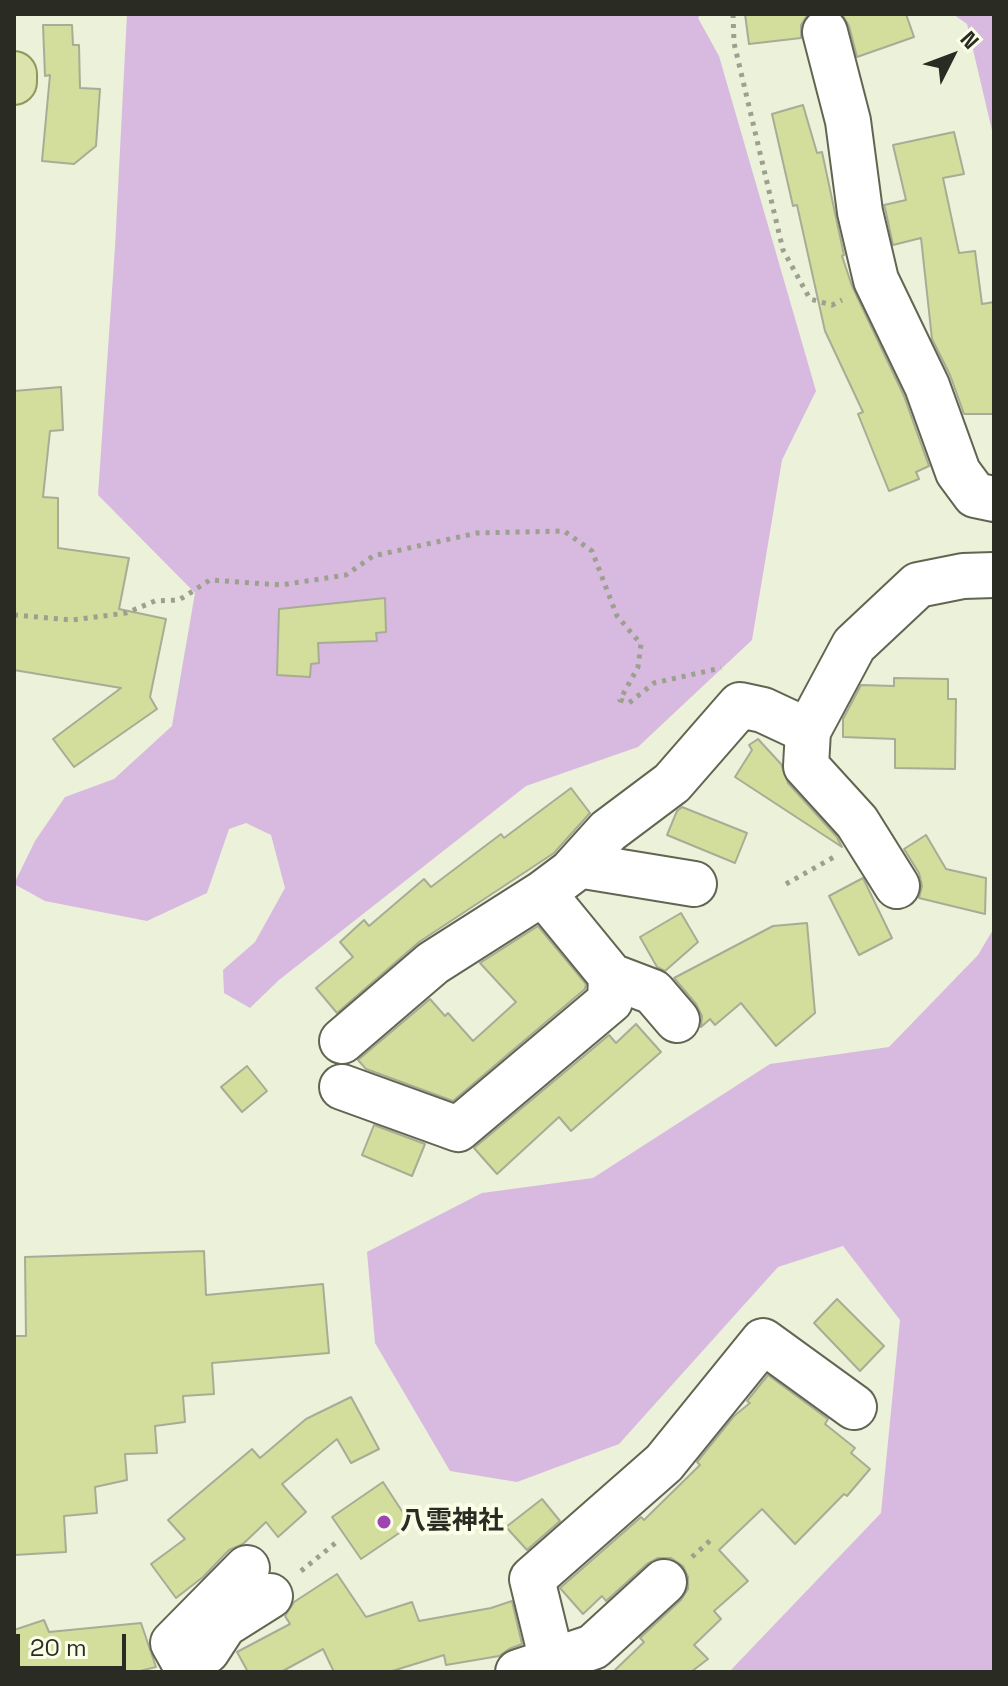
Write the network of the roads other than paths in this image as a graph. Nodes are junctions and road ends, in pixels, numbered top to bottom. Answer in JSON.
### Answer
{"nodes":[{"id":1,"x":825,"y":32,"type":"dead end"},
{"id":2,"x":14,"y":74,"type":"edge"},
{"id":3,"x":14,"y":82,"type":"edge"},
{"id":4,"x":994,"y":499,"type":"edge"},
{"id":5,"x":994,"y":575,"type":"edge"},
{"id":6,"x":808,"y":731,"type":"junction"},
{"id":7,"x":578,"y":865,"type":"junction"},
{"id":8,"x":694,"y":884,"type":"dead end"},
{"id":9,"x":897,"y":886,"type":"dead end"},
{"id":10,"x":543,"y":893,"type":"junction"},
{"id":11,"x":611,"y":976,"type":"junction"},
{"id":12,"x":677,"y":1020,"type":"dead end"},
{"id":13,"x":342,"y":1041,"type":"dead end"},
{"id":14,"x":342,"y":1087,"type":"dead end"},
{"id":15,"x":854,"y":1407,"type":"dead end"},
{"id":16,"x":258,"y":1582,"type":"road end"},
{"id":17,"x":664,"y":1582,"type":"dead end"},
{"id":18,"x":195,"y":1666,"type":"edge"},
{"id":19,"x":543,"y":1668,"type":"edge"}],
"edges":[{"from":1,"to":4,"type":"street"},
{"from":2,"to":3,"type":"main road"},
{"from":5,"to":6,"type":"street"},
{"from":6,"to":7,"type":"street"},
{"from":6,"to":9,"type":"street"},
{"from":7,"to":8,"type":"street"},
{"from":7,"to":10,"type":"street"},
{"from":10,"to":11,"type":"street"},
{"from":10,"to":13,"type":"street"},
{"from":11,"to":12,"type":"street"},
{"from":11,"to":14,"type":"street"},
{"from":15,"to":19,"type":"street"},
{"from":16,"to":18,"type":"street"},
{"from":17,"to":19,"type":"street"}]}
